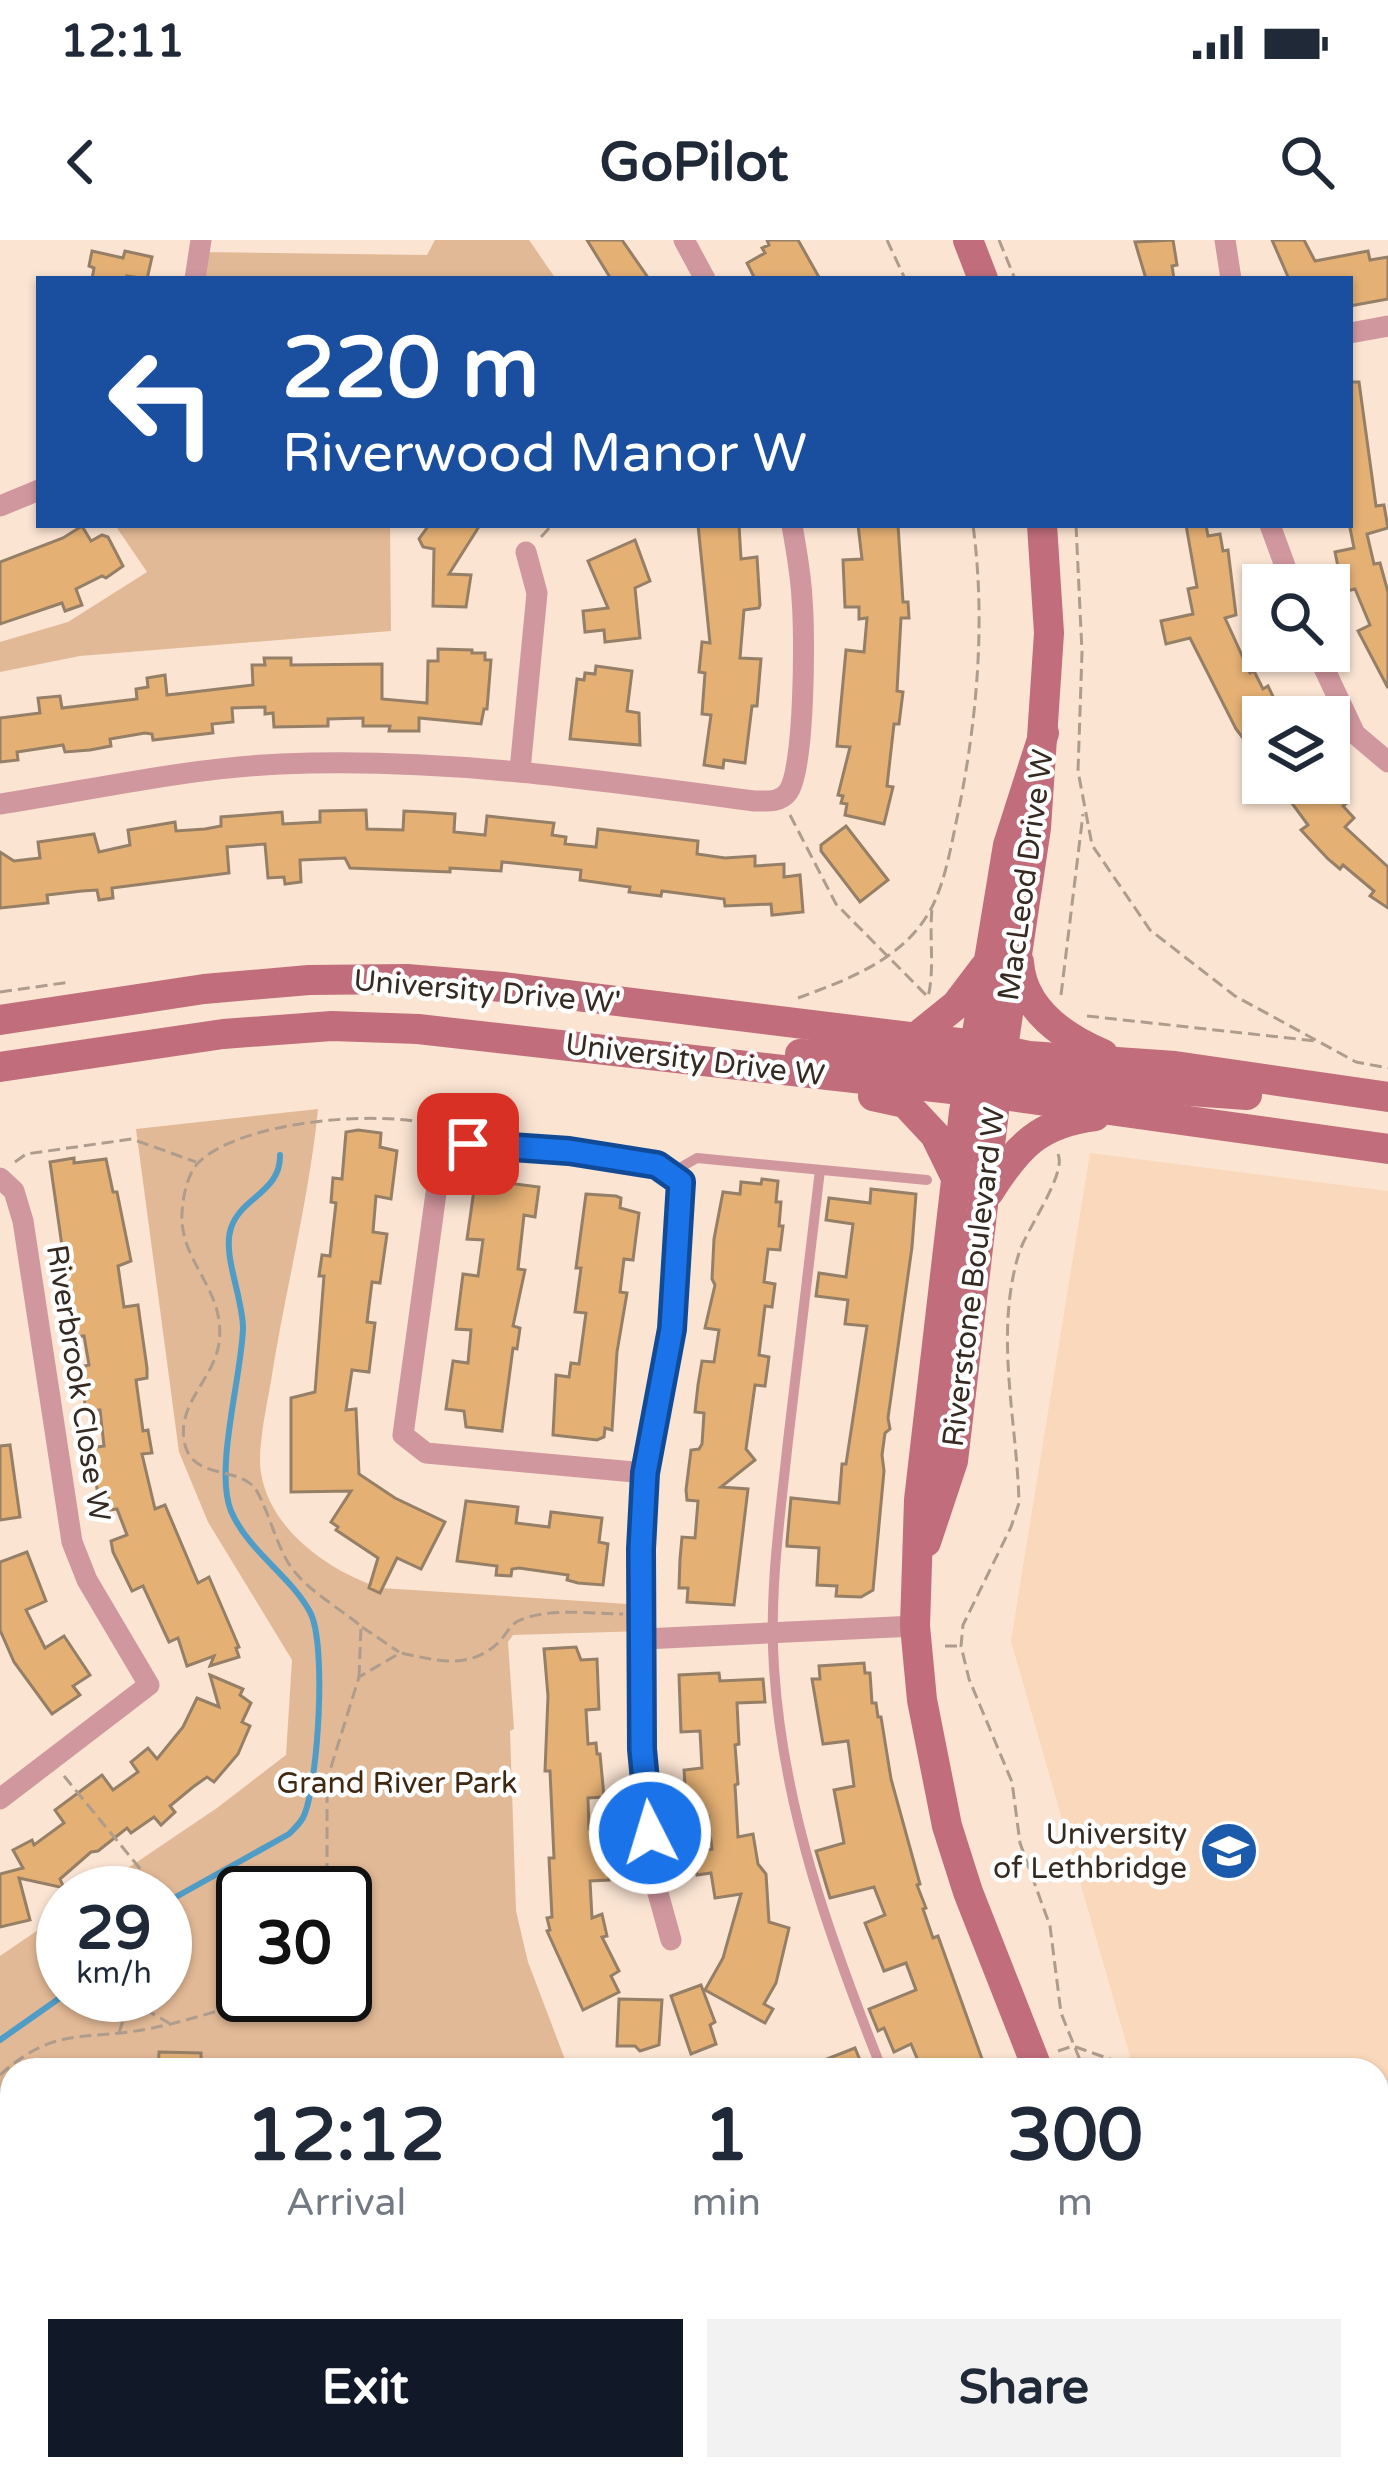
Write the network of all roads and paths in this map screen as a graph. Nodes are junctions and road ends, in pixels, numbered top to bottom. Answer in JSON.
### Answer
{"nodes":[{"id":1,"x":201,"y":240,"type":"edge"},
{"id":2,"x":887,"y":240,"type":"edge"},
{"id":3,"x":968,"y":240,"type":"edge"},
{"id":4,"x":1000,"y":240,"type":"edge"},
{"id":5,"x":1225,"y":240,"type":"edge"},
{"id":6,"x":691,"y":242,"type":"edge"},
{"id":7,"x":195,"y":276,"type":"edge"},
{"id":8,"x":704,"y":276,"type":"edge"},
{"id":9,"x":904,"y":276,"type":"edge"},
{"id":10,"x":982,"y":276,"type":"edge"},
{"id":11,"x":1014,"y":276,"type":"edge"},
{"id":12,"x":1231,"y":276,"type":"edge"},
{"id":13,"x":1388,"y":326,"type":"edge"},
{"id":14,"x":1353,"y":332,"type":"edge"},
{"id":15,"x":36,"y":491,"type":"edge"},
{"id":16,"x":0,"y":506,"type":"edge"},
{"id":17,"x":792,"y":528,"type":"edge"},
{"id":18,"x":973,"y":528,"type":"edge"},
{"id":19,"x":1042,"y":528,"type":"edge"},
{"id":20,"x":1076,"y":528,"type":"edge"},
{"id":21,"x":1271,"y":528,"type":"edge"},
{"id":22,"x":526,"y":552,"type":"dead end"},
{"id":23,"x":1284,"y":564,"type":"edge"},
{"id":24,"x":1326,"y":672,"type":"edge"},
{"id":25,"x":1045,"y":733,"type":"junction"},
{"id":26,"x":1388,"y":762,"type":"edge"},
{"id":27,"x":520,"y":770,"type":"junction"},
{"id":28,"x":781,"y":798,"type":"junction"},
{"id":29,"x":0,"y":804,"type":"edge"},
{"id":30,"x":1084,"y":806,"type":"junction"},
{"id":31,"x":932,"y":907,"type":"junction"},
{"id":32,"x":1018,"y":944,"type":"junction"},
{"id":33,"x":886,"y":959,"type":"junction"},
{"id":34,"x":987,"y":963,"type":"junction"},
{"id":35,"x":785,"y":1003,"type":"dead end"},
{"id":36,"x":1060,"y":1013,"type":"dead end"},
{"id":37,"x":1083,"y":1015,"type":"dead end"},
{"id":38,"x":0,"y":1020,"type":"edge"},
{"id":39,"x":915,"y":1038,"type":"junction"},
{"id":40,"x":1318,"y":1042,"type":"junction"},
{"id":41,"x":554,"y":1043,"type":"junction"},
{"id":42,"x":709,"y":1062,"type":"junction"},
{"id":43,"x":1135,"y":1062,"type":"junction"},
{"id":44,"x":0,"y":1067,"type":"edge"},
{"id":45,"x":1388,"y":1068,"type":"edge"},
{"id":46,"x":985,"y":1070,"type":"junction"},
{"id":47,"x":1388,"y":1102,"type":"edge"},
{"id":48,"x":1128,"y":1112,"type":"junction"},
{"id":49,"x":451,"y":1148,"type":"junction"},
{"id":50,"x":1388,"y":1148,"type":"edge"},
{"id":51,"x":1053,"y":1152,"type":"dead end"},
{"id":52,"x":197,"y":1163,"type":"junction"},
{"id":53,"x":820,"y":1170,"type":"junction"},
{"id":54,"x":669,"y":1174,"type":"junction"},
{"id":55,"x":0,"y":1178,"type":"edge"},
{"id":56,"x":942,"y":1180,"type":"junction"},
{"id":57,"x":982,"y":1202,"type":"junction"},
{"id":58,"x":645,"y":1473,"type":"junction"},
{"id":59,"x":916,"y":1571,"type":"junction"},
{"id":60,"x":643,"y":1614,"type":"junction"},
{"id":61,"x":361,"y":1626,"type":"junction"},
{"id":62,"x":915,"y":1626,"type":"junction"},
{"id":63,"x":773,"y":1633,"type":"junction"},
{"id":64,"x":644,"y":1639,"type":"junction"},
{"id":65,"x":945,"y":1646,"type":"dead end"},
{"id":66,"x":961,"y":1646,"type":"junction"},
{"id":67,"x":400,"y":1653,"type":"junction"},
{"id":68,"x":359,"y":1676,"type":"junction"},
{"id":69,"x":52,"y":1761,"type":"junction"},
{"id":70,"x":0,"y":1799,"type":"edge"},
{"id":71,"x":138,"y":1866,"type":"edge"},
{"id":72,"x":327,"y":1866,"type":"edge"},
{"id":73,"x":671,"y":1940,"type":"dead end"},
{"id":74,"x":216,"y":2010,"type":"edge"},
{"id":75,"x":122,"y":2022,"type":"edge"},
{"id":76,"x":166,"y":2022,"type":"edge"},
{"id":77,"x":169,"y":2024,"type":"junction"},
{"id":78,"x":119,"y":2033,"type":"junction"},
{"id":79,"x":1072,"y":2046,"type":"junction"},
{"id":80,"x":18,"y":2058,"type":"edge"},
{"id":81,"x":876,"y":2058,"type":"edge"},
{"id":82,"x":1033,"y":2058,"type":"edge"},
{"id":83,"x":1078,"y":2058,"type":"edge"},
{"id":84,"x":1106,"y":2058,"type":"edge"}],
"edges":[{"from":1,"to":7,"type":"street"},
{"from":2,"to":9,"type":"path"},
{"from":3,"to":10,"type":"main road"},
{"from":4,"to":11,"type":"path"},
{"from":5,"to":12,"type":"street"},
{"from":6,"to":8,"type":"street"},
{"from":13,"to":14,"type":"street"},
{"from":15,"to":16,"type":"street"},
{"from":17,"to":28,"type":"street"},
{"from":18,"to":31,"type":"path"},
{"from":19,"to":25,"type":"main road"},
{"from":20,"to":30,"type":"path"},
{"from":21,"to":23,"type":"street"},
{"from":22,"to":27,"type":"street"},
{"from":24,"to":26,"type":"street"},
{"from":25,"to":32,"type":"main road","name":"MacLeod Drive W"},
{"from":25,"to":34,"type":"main road","name":"MacLeod Drive W"},
{"from":27,"to":28,"type":"street"},
{"from":27,"to":29,"type":"street"},
{"from":28,"to":33,"type":"path"},
{"from":30,"to":36,"type":"path"},
{"from":30,"to":40,"type":"path"},
{"from":31,"to":33,"type":"path"},
{"from":31,"to":33,"type":"path"},
{"from":32,"to":43,"type":"main road"},
{"from":32,"to":46,"type":"main road","name":"MacLeod Drive W"},
{"from":33,"to":35,"type":"path"},
{"from":34,"to":39,"type":"main road"},
{"from":34,"to":46,"type":"main road","name":"MacLeod Drive W"},
{"from":37,"to":40,"type":"path"},
{"from":38,"to":39,"type":"main road","name":"University Drive W'"},
{"from":39,"to":46,"type":"main road","name":"University Drive W'"},
{"from":40,"to":45,"type":"path"},
{"from":41,"to":42,"type":"main road","name":"University Drive W"},
{"from":41,"to":44,"type":"main road","name":"University Drive W"},
{"from":41,"to":46,"type":"main road"},
{"from":42,"to":46,"type":"main road","name":"University Drive W"},
{"from":42,"to":56,"type":"main road"},
{"from":43,"to":46,"type":"main road","name":"University Drive W"},
{"from":43,"to":47,"type":"main road","name":"University Drive W"},
{"from":46,"to":47,"type":"main road"},
{"from":46,"to":48,"type":"main road","name":"University Drive W"},
{"from":46,"to":56,"type":"main road","name":"Riverstone Boulevard W"},
{"from":46,"to":57,"type":"main road","name":"Riverstone Boulevard W"},
{"from":48,"to":50,"type":"main road","name":"University Drive W"},
{"from":48,"to":57,"type":"main road"},
{"from":49,"to":52,"type":"path"},
{"from":49,"to":54,"type":"street"},
{"from":49,"to":58,"type":"street"},
{"from":51,"to":66,"type":"path"},
{"from":52,"to":55,"type":"path"},
{"from":52,"to":61,"type":"path"},
{"from":53,"to":54,"type":"lane"},
{"from":53,"to":56,"type":"lane"},
{"from":53,"to":63,"type":"lane"},
{"from":54,"to":58,"type":"street"},
{"from":55,"to":69,"type":"street","name":"Riverbrook Close W"},
{"from":56,"to":59,"type":"main road","name":"Riverstone Boulevard W"},
{"from":57,"to":59,"type":"main road","name":"Riverstone Boulevard W"},
{"from":58,"to":60,"type":"street"},
{"from":59,"to":62,"type":"main road","name":"Riverstone Boulevard W"},
{"from":60,"to":64,"type":"street"},
{"from":60,"to":67,"type":"path"},
{"from":61,"to":67,"type":"path"},
{"from":61,"to":68,"type":"path"},
{"from":62,"to":63,"type":"street"},
{"from":62,"to":82,"type":"main road","name":"Riverstone Boulevard W"},
{"from":63,"to":64,"type":"street"},
{"from":63,"to":81,"type":"lane"},
{"from":64,"to":73,"type":"street"},
{"from":65,"to":66,"type":"path"},
{"from":66,"to":79,"type":"path"},
{"from":67,"to":68,"type":"path"},
{"from":68,"to":72,"type":"path"},
{"from":69,"to":70,"type":"street","name":"Riverbrook Close W"},
{"from":69,"to":71,"type":"path"},
{"from":74,"to":77,"type":"path"},
{"from":75,"to":78,"type":"path"},
{"from":76,"to":77,"type":"path"},
{"from":77,"to":78,"type":"path"},
{"from":78,"to":80,"type":"path"},
{"from":79,"to":83,"type":"path"},
{"from":79,"to":84,"type":"path"}]}
